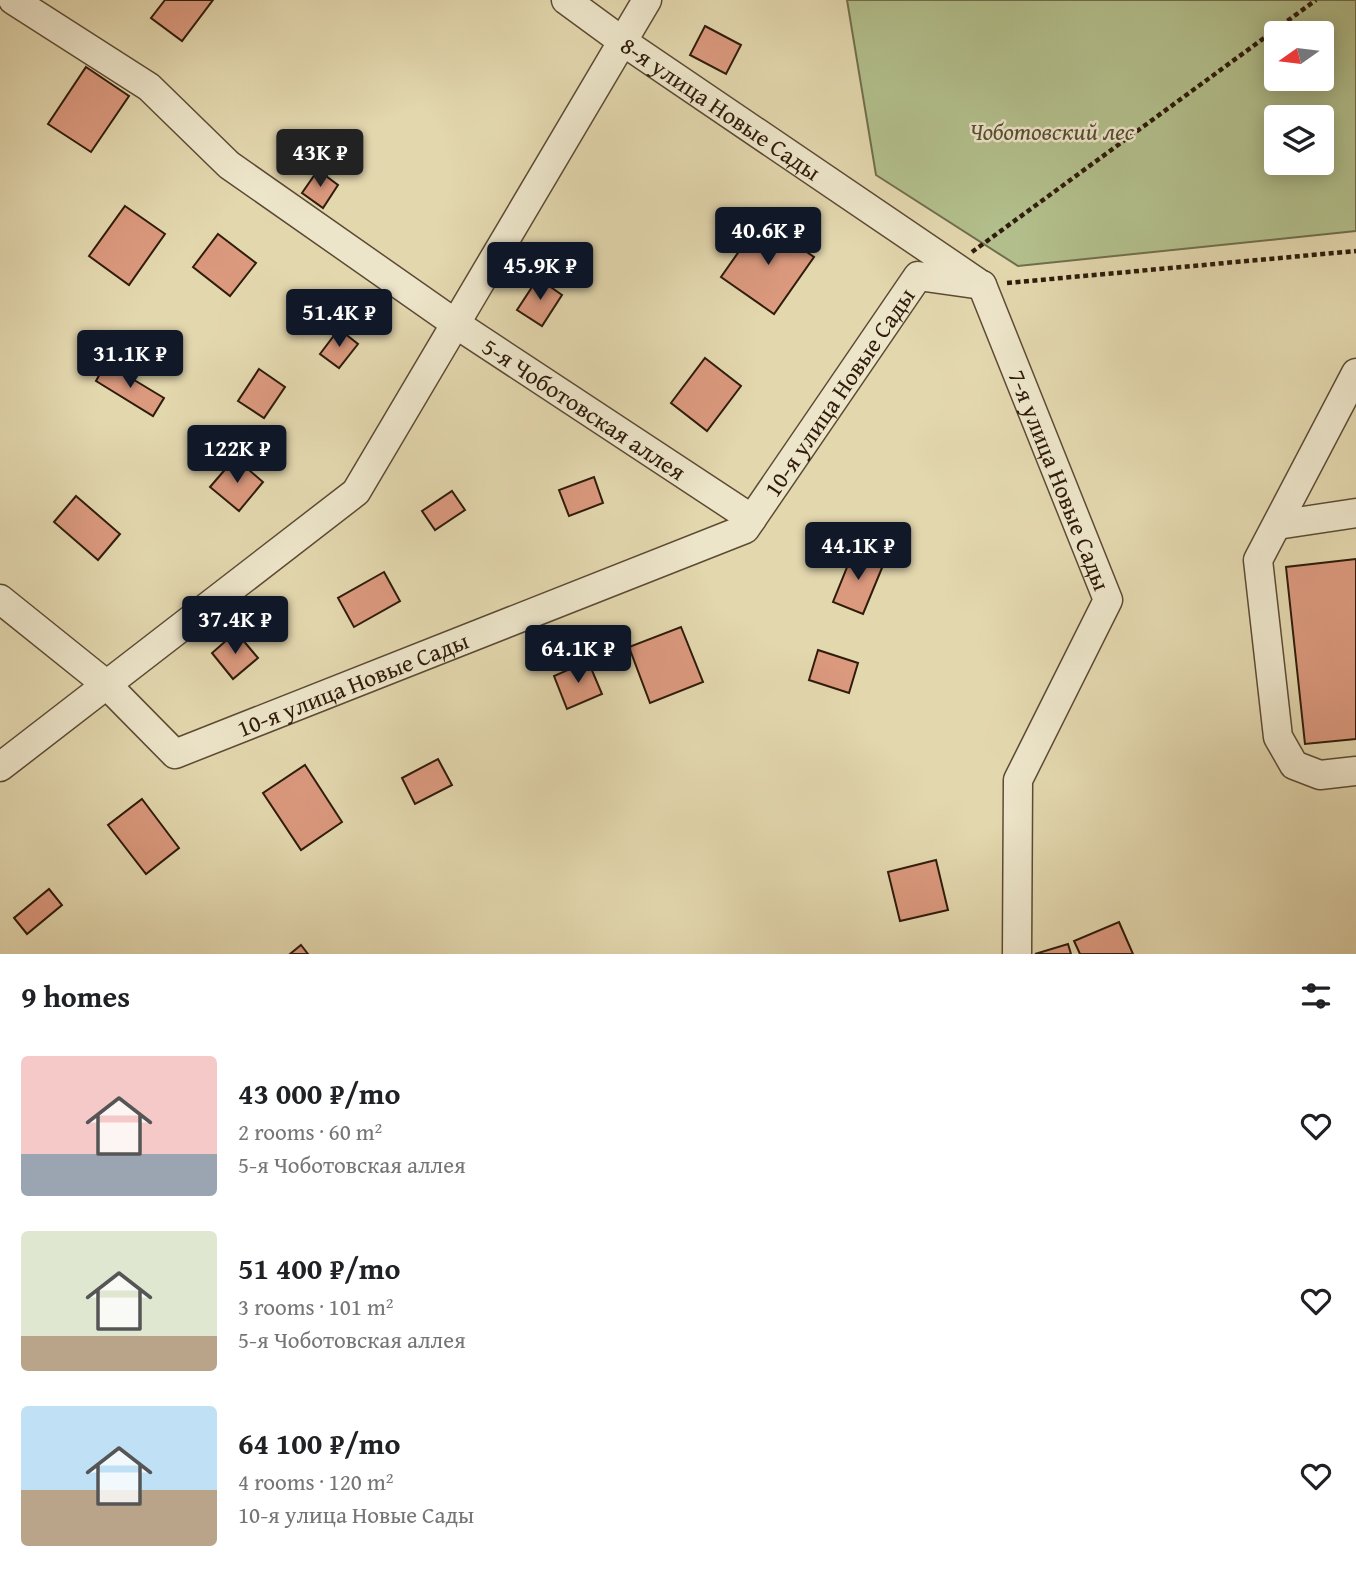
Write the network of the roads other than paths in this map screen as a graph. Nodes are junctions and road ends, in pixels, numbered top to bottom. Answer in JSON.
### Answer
{"nodes":[{"id":1,"x":13,"y":0,"type":"edge"},
{"id":2,"x":566,"y":0,"type":"edge"},
{"id":3,"x":647,"y":0,"type":"edge"},
{"id":4,"x":622,"y":41,"type":"junction"},
{"id":5,"x":982,"y":285,"type":"junction"},
{"id":6,"x":457,"y":324,"type":"junction"},
{"id":7,"x":1356,"y":373,"type":"edge"},
{"id":8,"x":1356,"y":513,"type":"edge"},
{"id":9,"x":752,"y":519,"type":"junction"},
{"id":10,"x":1276,"y":525,"type":"junction"},
{"id":11,"x":0,"y":599,"type":"edge"},
{"id":12,"x":107,"y":685,"type":"junction"},
{"id":13,"x":0,"y":767,"type":"edge"},
{"id":14,"x":1356,"y":771,"type":"edge"},
{"id":15,"x":1017,"y":954,"type":"edge"}],
"edges":[{"from":1,"to":6,"type":"street","name":"5-я Чоботовская аллея"},
{"from":2,"to":4,"type":"street","name":"8-я улица Новые Сады"},
{"from":3,"to":4,"type":"street"},
{"from":4,"to":5,"type":"street","name":"8-я улица Новые Сады"},
{"from":4,"to":6,"type":"street"},
{"from":5,"to":9,"type":"street","name":"10-я улица Новые Сады"},
{"from":5,"to":15,"type":"street","name":"7-я улица Новые Сады"},
{"from":6,"to":9,"type":"street","name":"5-я Чоботовская аллея"},
{"from":6,"to":12,"type":"street"},
{"from":7,"to":10,"type":"street"},
{"from":8,"to":10,"type":"street"},
{"from":9,"to":12,"type":"street","name":"10-я улица Новые Сады"},
{"from":10,"to":14,"type":"street"},
{"from":11,"to":12,"type":"street"},
{"from":12,"to":13,"type":"street"}]}
